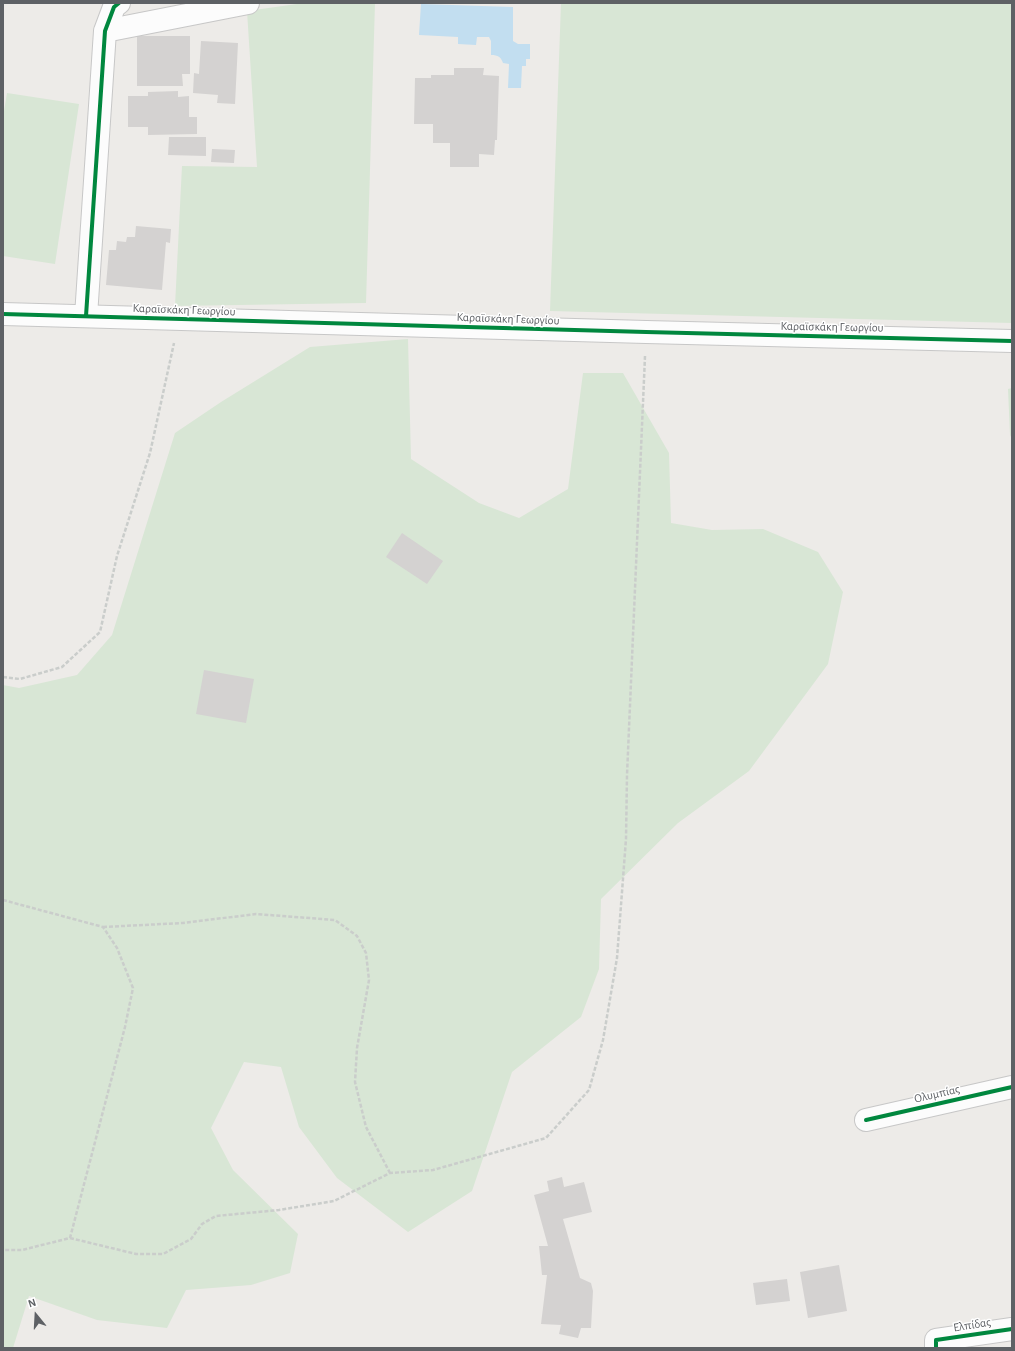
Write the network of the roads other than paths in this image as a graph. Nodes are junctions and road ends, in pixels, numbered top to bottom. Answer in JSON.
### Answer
{"nodes":[{"id":1,"x":119,"y":3,"type":"edge"},
{"id":2,"x":248,"y":3,"type":"edge"},
{"id":3,"x":105,"y":31,"type":"junction"},
{"id":4,"x":3,"y":314,"type":"edge"},
{"id":5,"x":86,"y":316,"type":"junction"},
{"id":6,"x":1012,"y":341,"type":"edge"},
{"id":7,"x":1012,"y":1087,"type":"edge"},
{"id":8,"x":866,"y":1120,"type":"dead end"},
{"id":9,"x":1012,"y":1329,"type":"edge"},
{"id":10,"x":936,"y":1344,"type":"edge"}],
"edges":[{"from":1,"to":3,"type":"street"},
{"from":2,"to":3,"type":"street"},
{"from":3,"to":5,"type":"street"},
{"from":4,"to":5,"type":"street","name":"Καραϊσκάκη Γεωργίου"},
{"from":5,"to":6,"type":"street","name":"Καραϊσκάκη Γεωργίου"},
{"from":7,"to":8,"type":"street","name":"Ολυμπίας"},
{"from":9,"to":10,"type":"street","name":"Ελπίδας"}]}
